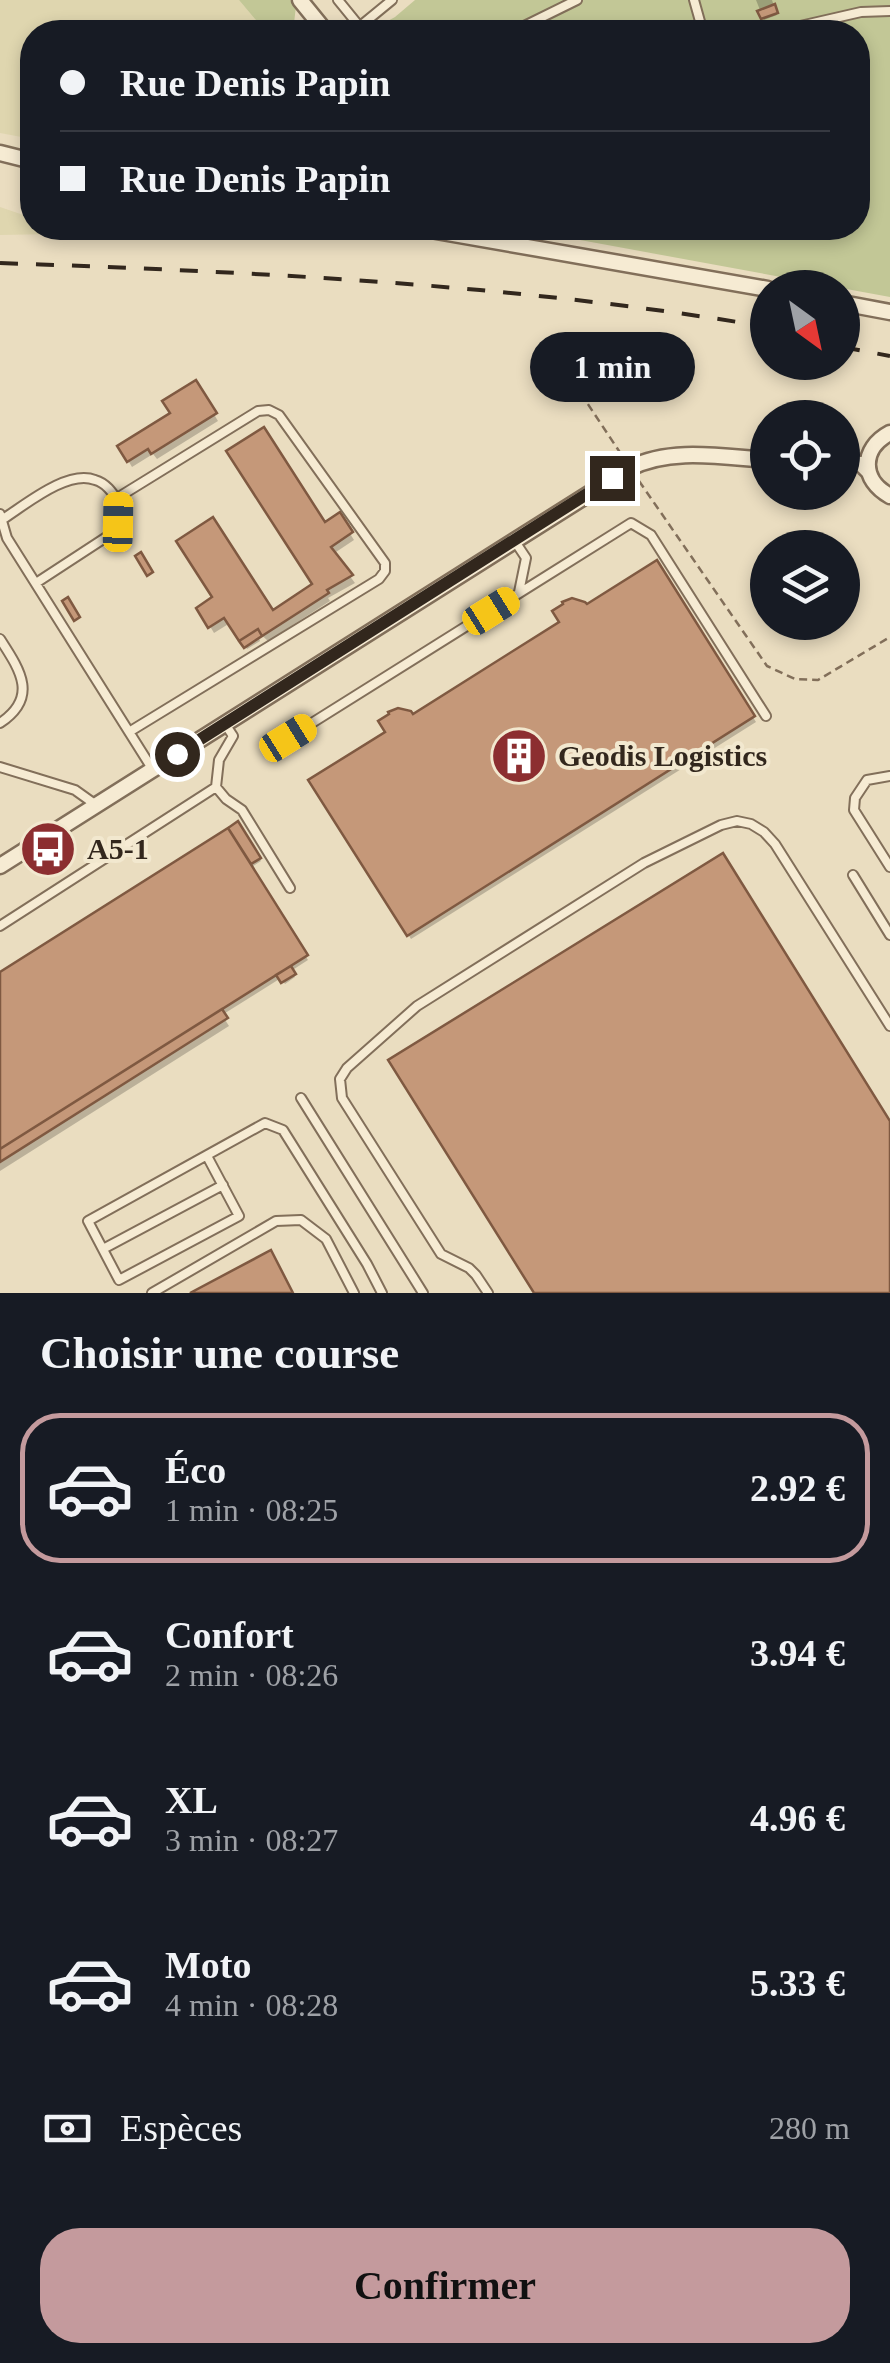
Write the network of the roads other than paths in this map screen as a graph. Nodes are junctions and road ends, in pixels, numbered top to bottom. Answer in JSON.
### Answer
{"nodes":[{"id":1,"x":300,"y":0,"type":"edge"},
{"id":2,"x":392,"y":0,"type":"edge"},
{"id":3,"x":576,"y":0,"type":"edge"},
{"id":4,"x":890,"y":11,"type":"edge"},
{"id":5,"x":316,"y":20,"type":"edge"},
{"id":6,"x":369,"y":20,"type":"edge"},
{"id":7,"x":536,"y":20,"type":"edge"},
{"id":8,"x":826,"y":20,"type":"edge"},
{"id":9,"x":504,"y":240,"type":"edge"},
{"id":10,"x":750,"y":287,"type":"edge"},
{"id":11,"x":860,"y":306,"type":"edge"},
{"id":12,"x":890,"y":312,"type":"edge"},
{"id":13,"x":890,"y":433,"type":"edge"},
{"id":14,"x":750,"y":459,"type":"edge"},
{"id":15,"x":860,"y":464,"type":"edge"},
{"id":16,"x":868,"y":472,"type":"junction"},
{"id":17,"x":890,"y":496,"type":"edge"},
{"id":18,"x":118,"y":501,"type":"junction"},
{"id":19,"x":2,"y":517,"type":"edge"},
{"id":20,"x":514,"y":540,"type":"junction"},
{"id":21,"x":36,"y":584,"type":"junction"},
{"id":22,"x":519,"y":593,"type":"junction"},
{"id":23,"x":0,"y":639,"type":"edge"},
{"id":24,"x":766,"y":716,"type":"dead end"},
{"id":25,"x":0,"y":722,"type":"edge"},
{"id":26,"x":225,"y":724,"type":"junction"},
{"id":27,"x":129,"y":732,"type":"junction"},
{"id":28,"x":288,"y":738,"type":"dead end"},
{"id":29,"x":0,"y":767,"type":"edge"},
{"id":30,"x":152,"y":770,"type":"junction"},
{"id":31,"x":890,"y":776,"type":"edge"},
{"id":32,"x":216,"y":786,"type":"junction"},
{"id":33,"x":96,"y":805,"type":"junction"},
{"id":34,"x":0,"y":866,"type":"edge"},
{"id":35,"x":890,"y":868,"type":"edge"},
{"id":36,"x":852,"y":875,"type":"dead end"},
{"id":37,"x":290,"y":888,"type":"dead end"},
{"id":38,"x":0,"y":926,"type":"edge"},
{"id":39,"x":890,"y":935,"type":"edge"},
{"id":40,"x":890,"y":1026,"type":"edge"},
{"id":41,"x":302,"y":1098,"type":"dead end"},
{"id":42,"x":206,"y":1156,"type":"junction"},
{"id":43,"x":222,"y":1186,"type":"junction"},
{"id":44,"x":103,"y":1249,"type":"junction"},
{"id":45,"x":152,"y":1293,"type":"edge"},
{"id":46,"x":354,"y":1293,"type":"edge"},
{"id":47,"x":382,"y":1293,"type":"edge"},
{"id":48,"x":423,"y":1293,"type":"edge"},
{"id":49,"x":488,"y":1293,"type":"edge"}],
"edges":[{"from":1,"to":5,"type":"street"},
{"from":2,"to":6,"type":"lane"},
{"from":3,"to":7,"type":"lane"},
{"from":4,"to":8,"type":"lane"},
{"from":9,"to":10,"type":"street"},
{"from":11,"to":12,"type":"street"},
{"from":13,"to":16,"type":"street"},
{"from":14,"to":20,"type":"street"},
{"from":15,"to":16,"type":"street"},
{"from":16,"to":17,"type":"street"},
{"from":18,"to":19,"type":"lane"},
{"from":18,"to":21,"type":"lane"},
{"from":18,"to":27,"type":"lane"},
{"from":19,"to":21,"type":"lane"},
{"from":20,"to":22,"type":"lane"},
{"from":20,"to":26,"type":"street"},
{"from":21,"to":27,"type":"lane"},
{"from":22,"to":24,"type":"lane"},
{"from":22,"to":28,"type":"lane"},
{"from":23,"to":25,"type":"lane"},
{"from":26,"to":30,"type":"street"},
{"from":26,"to":32,"type":"lane"},
{"from":27,"to":30,"type":"lane"},
{"from":29,"to":33,"type":"lane"},
{"from":30,"to":33,"type":"street"},
{"from":31,"to":35,"type":"lane"},
{"from":32,"to":37,"type":"lane"},
{"from":32,"to":38,"type":"lane"},
{"from":33,"to":34,"type":"street"},
{"from":36,"to":39,"type":"lane"},
{"from":40,"to":49,"type":"lane"},
{"from":41,"to":48,"type":"lane"},
{"from":42,"to":43,"type":"lane"},
{"from":42,"to":44,"type":"lane"},
{"from":42,"to":47,"type":"lane"},
{"from":43,"to":44,"type":"lane"},
{"from":43,"to":44,"type":"lane"},
{"from":45,"to":46,"type":"lane"}]}
